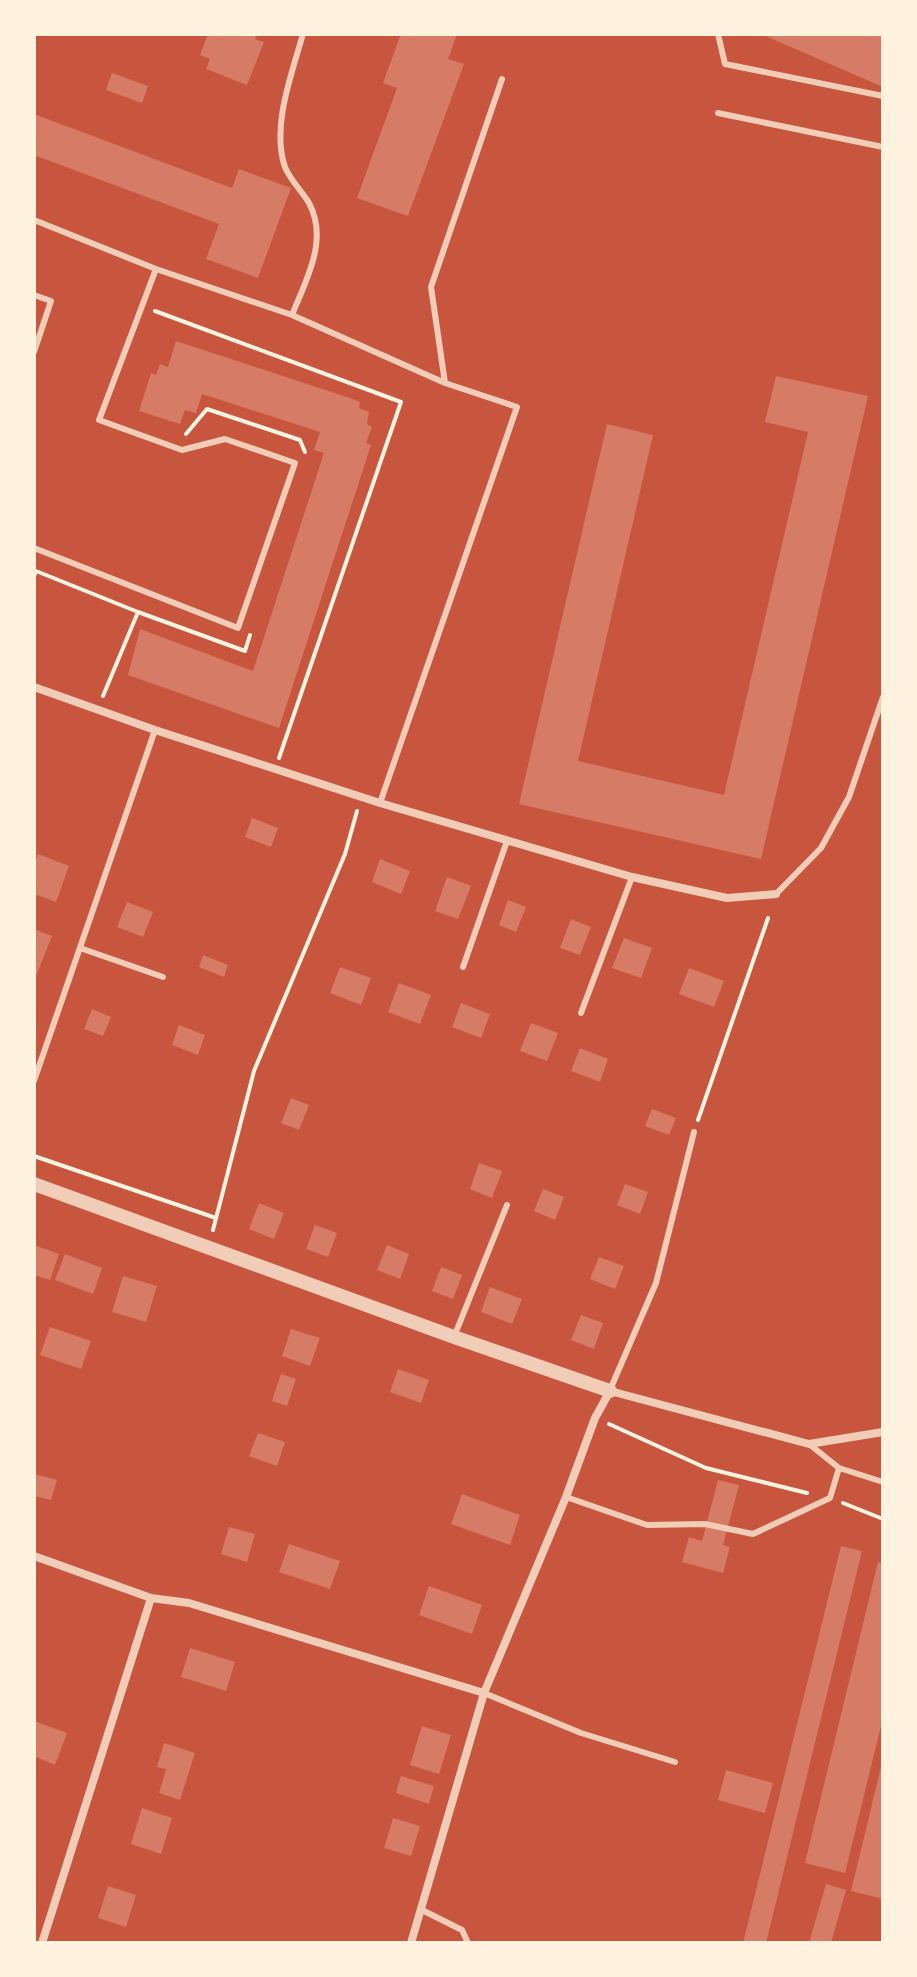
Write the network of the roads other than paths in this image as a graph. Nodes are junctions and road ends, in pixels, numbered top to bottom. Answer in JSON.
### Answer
{"nodes":[{"id":1,"x":303,"y":34,"type":"edge"},
{"id":2,"x":718,"y":34,"type":"edge"},
{"id":3,"x":502,"y":79,"type":"dead end"},
{"id":4,"x":883,"y":96,"type":"edge"},
{"id":5,"x":718,"y":113,"type":"dead end"},
{"id":6,"x":883,"y":147,"type":"edge"},
{"id":7,"x":34,"y":220,"type":"edge"},
{"id":8,"x":156,"y":269,"type":"junction"},
{"id":9,"x":34,"y":295,"type":"edge"},
{"id":10,"x":292,"y":315,"type":"junction"},
{"id":11,"x":34,"y":352,"type":"edge"},
{"id":12,"x":445,"y":383,"type":"junction"},
{"id":13,"x":34,"y":548,"type":"edge"},
{"id":14,"x":34,"y":687,"type":"edge"},
{"id":15,"x":883,"y":697,"type":"edge"},
{"id":16,"x":155,"y":730,"type":"junction"},
{"id":17,"x":380,"y":803,"type":"junction"},
{"id":18,"x":507,"y":841,"type":"junction"},
{"id":19,"x":632,"y":877,"type":"junction"},
{"id":20,"x":776,"y":894,"type":"joint"},
{"id":21,"x":80,"y":948,"type":"junction"},
{"id":22,"x":463,"y":967,"type":"dead end"},
{"id":23,"x":163,"y":977,"type":"dead end"},
{"id":24,"x":581,"y":1013,"type":"dead end"},
{"id":25,"x":34,"y":1081,"type":"edge"},
{"id":26,"x":694,"y":1132,"type":"road end"},
{"id":27,"x":34,"y":1184,"type":"edge"},
{"id":28,"x":507,"y":1205,"type":"dead end"},
{"id":29,"x":454,"y":1337,"type":"junction"},
{"id":30,"x":610,"y":1391,"type":"junction"},
{"id":31,"x":883,"y":1432,"type":"edge"},
{"id":32,"x":809,"y":1444,"type":"junction"},
{"id":33,"x":839,"y":1468,"type":"junction"},
{"id":34,"x":883,"y":1482,"type":"edge"},
{"id":35,"x":566,"y":1497,"type":"junction"},
{"id":36,"x":34,"y":1556,"type":"edge"},
{"id":37,"x":151,"y":1598,"type":"junction"},
{"id":38,"x":484,"y":1693,"type":"junction"},
{"id":39,"x":675,"y":1762,"type":"dead end"},
{"id":40,"x":422,"y":1910,"type":"junction"},
{"id":41,"x":42,"y":1943,"type":"edge"},
{"id":42,"x":411,"y":1943,"type":"edge"},
{"id":43,"x":468,"y":1943,"type":"edge"}],
"edges":[{"from":1,"to":10,"type":"lane"},
{"from":2,"to":4,"type":"lane"},
{"from":3,"to":12,"type":"lane"},
{"from":5,"to":6,"type":"lane"},
{"from":7,"to":8,"type":"lane"},
{"from":8,"to":10,"type":"lane"},
{"from":8,"to":13,"type":"lane"},
{"from":9,"to":11,"type":"lane"},
{"from":10,"to":12,"type":"lane"},
{"from":12,"to":17,"type":"lane"},
{"from":14,"to":16,"type":"street"},
{"from":15,"to":20,"type":"lane"},
{"from":16,"to":17,"type":"street"},
{"from":16,"to":21,"type":"lane"},
{"from":17,"to":18,"type":"street"},
{"from":18,"to":19,"type":"street"},
{"from":18,"to":22,"type":"lane"},
{"from":19,"to":20,"type":"street"},
{"from":19,"to":24,"type":"lane"},
{"from":21,"to":23,"type":"lane"},
{"from":21,"to":25,"type":"lane"},
{"from":26,"to":30,"type":"lane"},
{"from":27,"to":29,"type":"street"},
{"from":28,"to":29,"type":"lane"},
{"from":29,"to":30,"type":"street"},
{"from":30,"to":32,"type":"street"},
{"from":30,"to":35,"type":"street"},
{"from":31,"to":32,"type":"street"},
{"from":32,"to":33,"type":"lane"},
{"from":33,"to":34,"type":"lane"},
{"from":33,"to":35,"type":"lane"},
{"from":35,"to":38,"type":"street"},
{"from":36,"to":37,"type":"street"},
{"from":37,"to":38,"type":"street"},
{"from":37,"to":41,"type":"street"},
{"from":38,"to":39,"type":"lane"},
{"from":38,"to":40,"type":"street"},
{"from":40,"to":42,"type":"street"},
{"from":40,"to":43,"type":"lane"}]}
